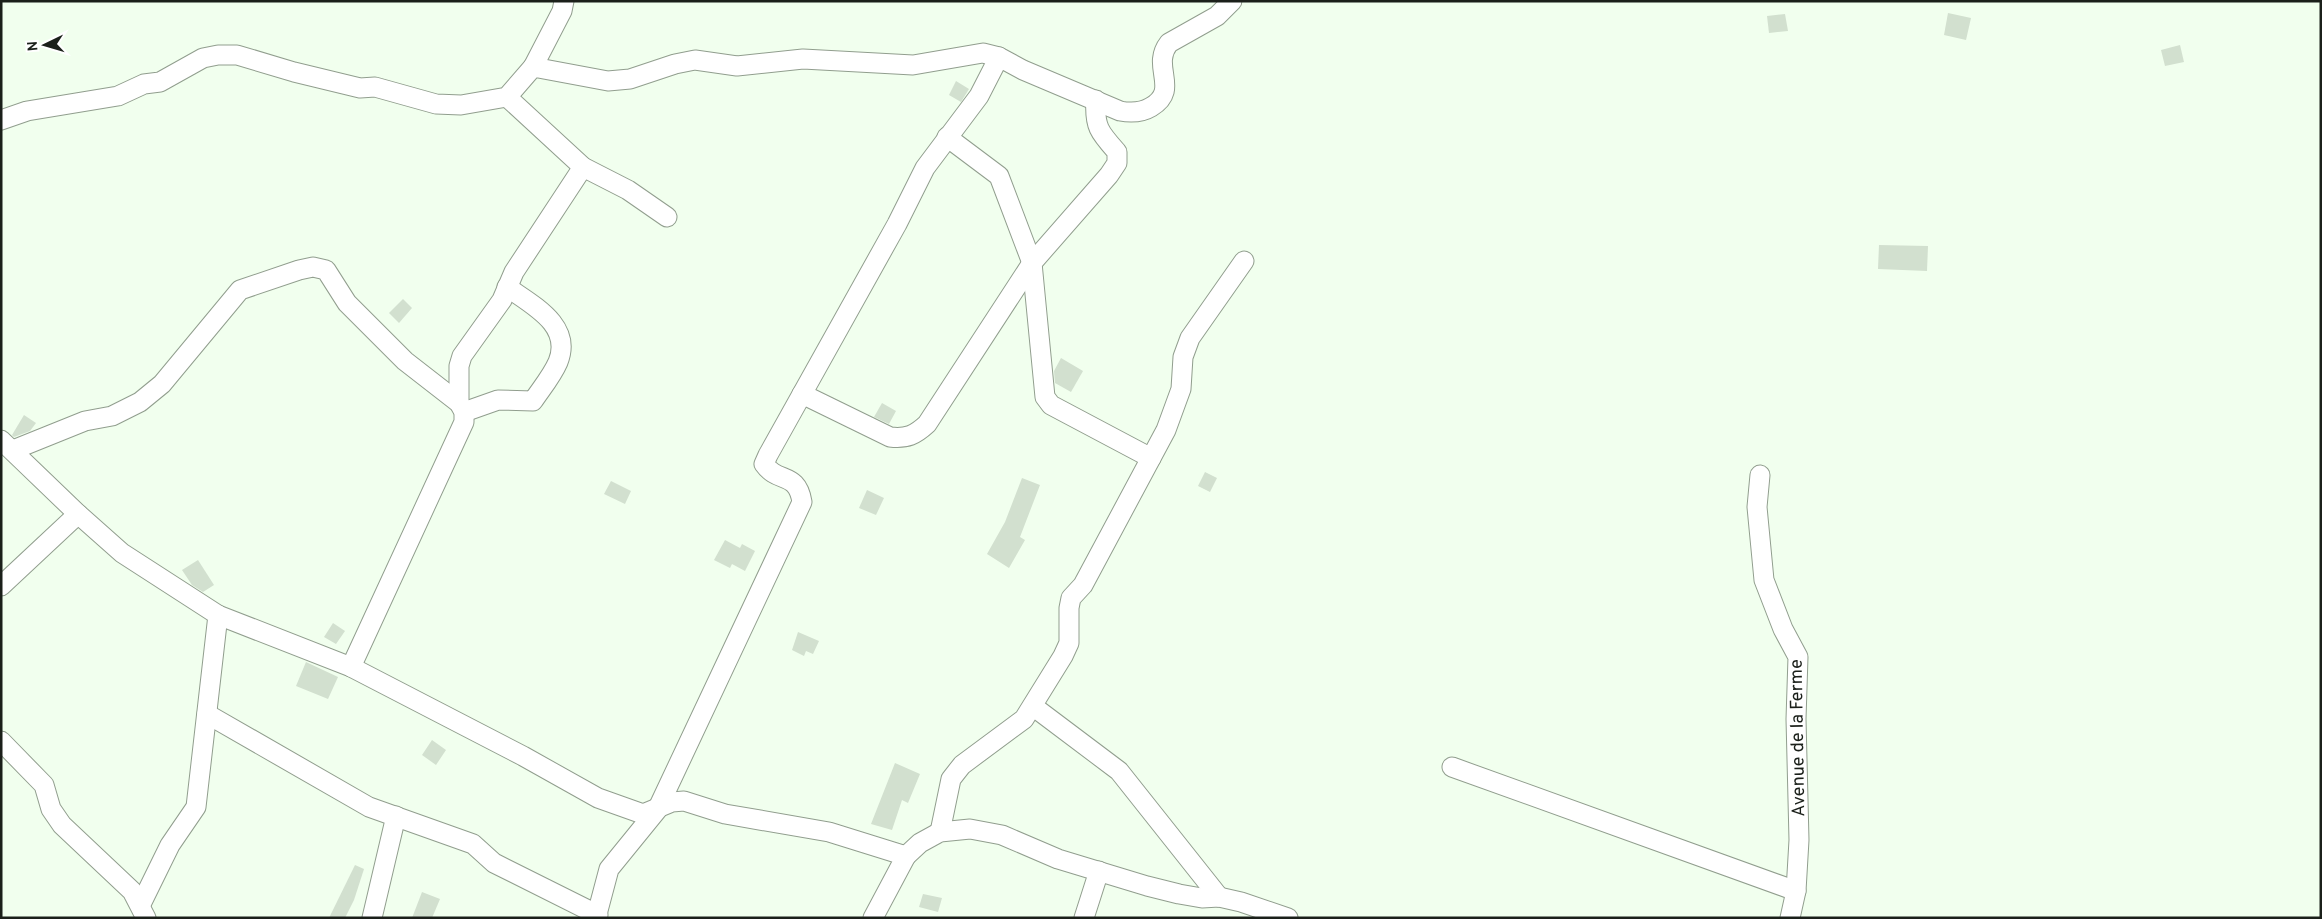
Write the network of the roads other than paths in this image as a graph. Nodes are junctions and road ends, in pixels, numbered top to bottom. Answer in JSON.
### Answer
{"nodes":[{"id":1,"x":564,"y":1,"type":"edge"},
{"id":2,"x":1232,"y":1,"type":"edge"},
{"id":3,"x":999,"y":57,"type":"junction"},
{"id":4,"x":533,"y":67,"type":"junction"},
{"id":5,"x":507,"y":97,"type":"junction"},
{"id":6,"x":1096,"y":100,"type":"junction"},
{"id":7,"x":1,"y":120,"type":"edge"},
{"id":8,"x":947,"y":137,"type":"junction"},
{"id":9,"x":583,"y":167,"type":"junction"},
{"id":10,"x":667,"y":217,"type":"dead end"},
{"id":11,"x":1244,"y":261,"type":"dead end"},
{"id":12,"x":1032,"y":264,"type":"junction"},
{"id":13,"x":507,"y":287,"type":"junction"},
{"id":14,"x":802,"y":394,"type":"junction"},
{"id":15,"x":462,"y":407,"type":"junction"},
{"id":16,"x":7,"y":444,"type":"edge"},
{"id":17,"x":1151,"y":458,"type":"junction"},
{"id":18,"x":1760,"y":475,"type":"dead end"},
{"id":19,"x":78,"y":514,"type":"junction"},
{"id":20,"x":1,"y":586,"type":"edge"},
{"id":21,"x":218,"y":615,"type":"junction"},
{"id":22,"x":351,"y":667,"type":"junction"},
{"id":23,"x":1034,"y":707,"type":"junction"},
{"id":24,"x":207,"y":714,"type":"junction"},
{"id":25,"x":1,"y":741,"type":"edge"},
{"id":26,"x":1452,"y":767,"type":"dead end"},
{"id":27,"x":657,"y":810,"type":"junction"},
{"id":28,"x":396,"y":816,"type":"junction"},
{"id":29,"x":940,"y":832,"type":"junction"},
{"id":30,"x":906,"y":856,"type":"junction"},
{"id":31,"x":1099,"y":871,"type":"junction"},
{"id":32,"x":1796,"y":891,"type":"junction"},
{"id":33,"x":1219,"y":897,"type":"junction"},
{"id":34,"x":143,"y":911,"type":"edge"},
{"id":35,"x":597,"y":916,"type":"edge"},
{"id":36,"x":372,"y":918,"type":"edge"},
{"id":37,"x":873,"y":918,"type":"edge"},
{"id":38,"x":1084,"y":918,"type":"edge"},
{"id":39,"x":1288,"y":918,"type":"edge"},
{"id":40,"x":1790,"y":918,"type":"edge"}],
"edges":[{"from":1,"to":4,"type":"street"},
{"from":2,"to":6,"type":"street"},
{"from":3,"to":4,"type":"street"},
{"from":3,"to":6,"type":"street"},
{"from":3,"to":8,"type":"street"},
{"from":4,"to":5,"type":"street"},
{"from":5,"to":7,"type":"street"},
{"from":5,"to":9,"type":"street"},
{"from":6,"to":12,"type":"street"},
{"from":8,"to":12,"type":"street"},
{"from":8,"to":14,"type":"street"},
{"from":9,"to":10,"type":"street"},
{"from":9,"to":13,"type":"street"},
{"from":11,"to":17,"type":"street"},
{"from":12,"to":14,"type":"street"},
{"from":12,"to":17,"type":"street"},
{"from":13,"to":15,"type":"street"},
{"from":13,"to":15,"type":"street"},
{"from":14,"to":27,"type":"street"},
{"from":15,"to":16,"type":"street"},
{"from":15,"to":22,"type":"street"},
{"from":16,"to":19,"type":"street"},
{"from":17,"to":23,"type":"street"},
{"from":18,"to":32,"type":"street","name":"Avenue de la Ferme"},
{"from":19,"to":20,"type":"street"},
{"from":19,"to":21,"type":"street"},
{"from":21,"to":22,"type":"street"},
{"from":21,"to":24,"type":"street"},
{"from":22,"to":27,"type":"street"},
{"from":23,"to":29,"type":"street"},
{"from":23,"to":33,"type":"street"},
{"from":24,"to":28,"type":"street"},
{"from":24,"to":34,"type":"street"},
{"from":25,"to":34,"type":"street"},
{"from":26,"to":32,"type":"street"},
{"from":27,"to":30,"type":"street"},
{"from":27,"to":35,"type":"street"},
{"from":28,"to":35,"type":"street"},
{"from":28,"to":36,"type":"street"},
{"from":29,"to":30,"type":"street"},
{"from":29,"to":31,"type":"street"},
{"from":30,"to":37,"type":"street"},
{"from":31,"to":33,"type":"street"},
{"from":31,"to":38,"type":"street"},
{"from":32,"to":40,"type":"street","name":"Avenue de la Ferme"},
{"from":33,"to":39,"type":"street"}]}
